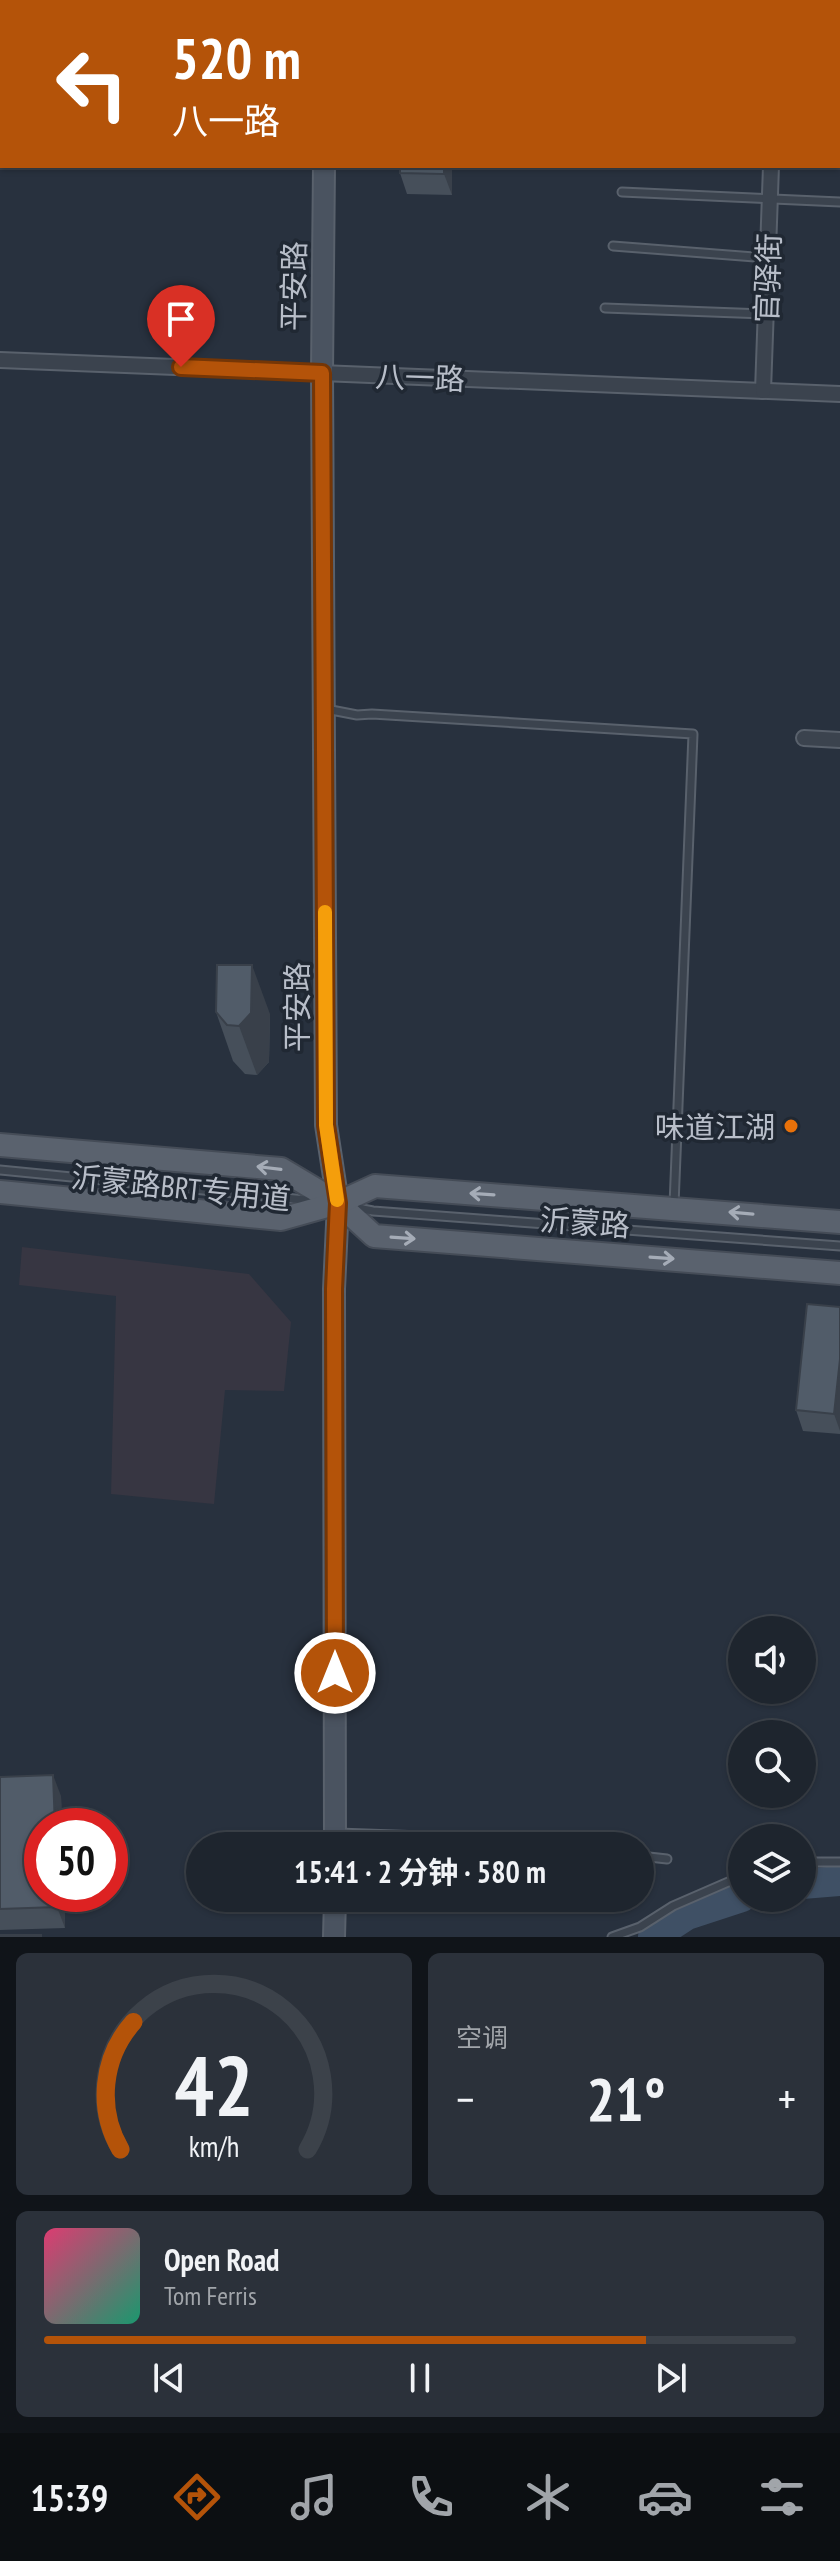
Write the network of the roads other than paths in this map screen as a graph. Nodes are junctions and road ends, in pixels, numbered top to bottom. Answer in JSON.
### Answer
{"nodes":[{"id":1,"x":324,"y":168,"type":"edge"},
{"id":2,"x":771,"y":168,"type":"edge"},
{"id":3,"x":622,"y":192,"type":"dead end"},
{"id":4,"x":770,"y":199,"type":"junction"},
{"id":5,"x":840,"y":202,"type":"edge"},
{"id":6,"x":613,"y":246,"type":"dead end"},
{"id":7,"x":768,"y":258,"type":"junction"},
{"id":8,"x":605,"y":308,"type":"dead end"},
{"id":9,"x":766,"y":314,"type":"junction"},
{"id":10,"x":0,"y":360,"type":"edge"},
{"id":11,"x":322,"y":373,"type":"junction"},
{"id":12,"x":763,"y":391,"type":"junction"},
{"id":13,"x":840,"y":394,"type":"edge"},
{"id":14,"x":324,"y":708,"type":"junction"},
{"id":15,"x":804,"y":738,"type":"dead end"},
{"id":16,"x":840,"y":740,"type":"edge"},
{"id":17,"x":0,"y":1145,"type":"edge"},
{"id":18,"x":0,"y":1170,"type":"edge"},
{"id":19,"x":0,"y":1192,"type":"edge"},
{"id":20,"x":338,"y":1203,"type":"junction"},
{"id":21,"x":674,"y":1208,"type":"junction"},
{"id":22,"x":840,"y":1222,"type":"edge"},
{"id":23,"x":840,"y":1246,"type":"edge"},
{"id":24,"x":840,"y":1273,"type":"edge"},
{"id":25,"x":335,"y":1832,"type":"edge"},
{"id":26,"x":654,"y":1858,"type":"edge"},
{"id":27,"x":667,"y":1859,"type":"dead end"},
{"id":28,"x":816,"y":1862,"type":"edge"},
{"id":29,"x":840,"y":1862,"type":"edge"},
{"id":30,"x":728,"y":1882,"type":"edge"},
{"id":31,"x":335,"y":1912,"type":"edge"},
{"id":32,"x":334,"y":1937,"type":"edge"},
{"id":33,"x":612,"y":1937,"type":"edge"}],
"edges":[{"from":1,"to":11,"type":"main road","name":"平安路"},
{"from":2,"to":4,"type":"street","name":"官驿街"},
{"from":3,"to":4,"type":"lane"},
{"from":4,"to":5,"type":"lane"},
{"from":4,"to":7,"type":"street","name":"官驿街"},
{"from":6,"to":7,"type":"lane"},
{"from":7,"to":9,"type":"street","name":"官驿街"},
{"from":8,"to":9,"type":"lane"},
{"from":9,"to":12,"type":"street","name":"官驿街"},
{"from":10,"to":11,"type":"street","name":"八一路"},
{"from":11,"to":12,"type":"street","name":"八一路"},
{"from":11,"to":14,"type":"main road","name":"平安路"},
{"from":12,"to":13,"type":"street","name":"八一路"},
{"from":14,"to":20,"type":"main road","name":"平安路"},
{"from":14,"to":21,"type":"lane"},
{"from":15,"to":16,"type":"street"},
{"from":20,"to":17,"type":"main road","name":"沂蒙路","one_way":true},
{"from":18,"to":20,"type":"lane","name":"沂蒙路BRT专用道"},
{"from":19,"to":20,"type":"main road","name":"沂蒙路"},
{"from":21,"to":20,"type":"main road","name":"沂蒙路","one_way":true},
{"from":20,"to":23,"type":"lane","name":"沂蒙路BRT专用道"},
{"from":20,"to":24,"type":"main road","name":"沂蒙路","one_way":true},
{"from":20,"to":25,"type":"main road","name":"平安路"},
{"from":22,"to":21,"type":"main road","name":"沂蒙路","one_way":true},
{"from":26,"to":27,"type":"lane"},
{"from":28,"to":29,"type":"lane"},
{"from":30,"to":33,"type":"lane"},
{"from":31,"to":32,"type":"main road"}]}
